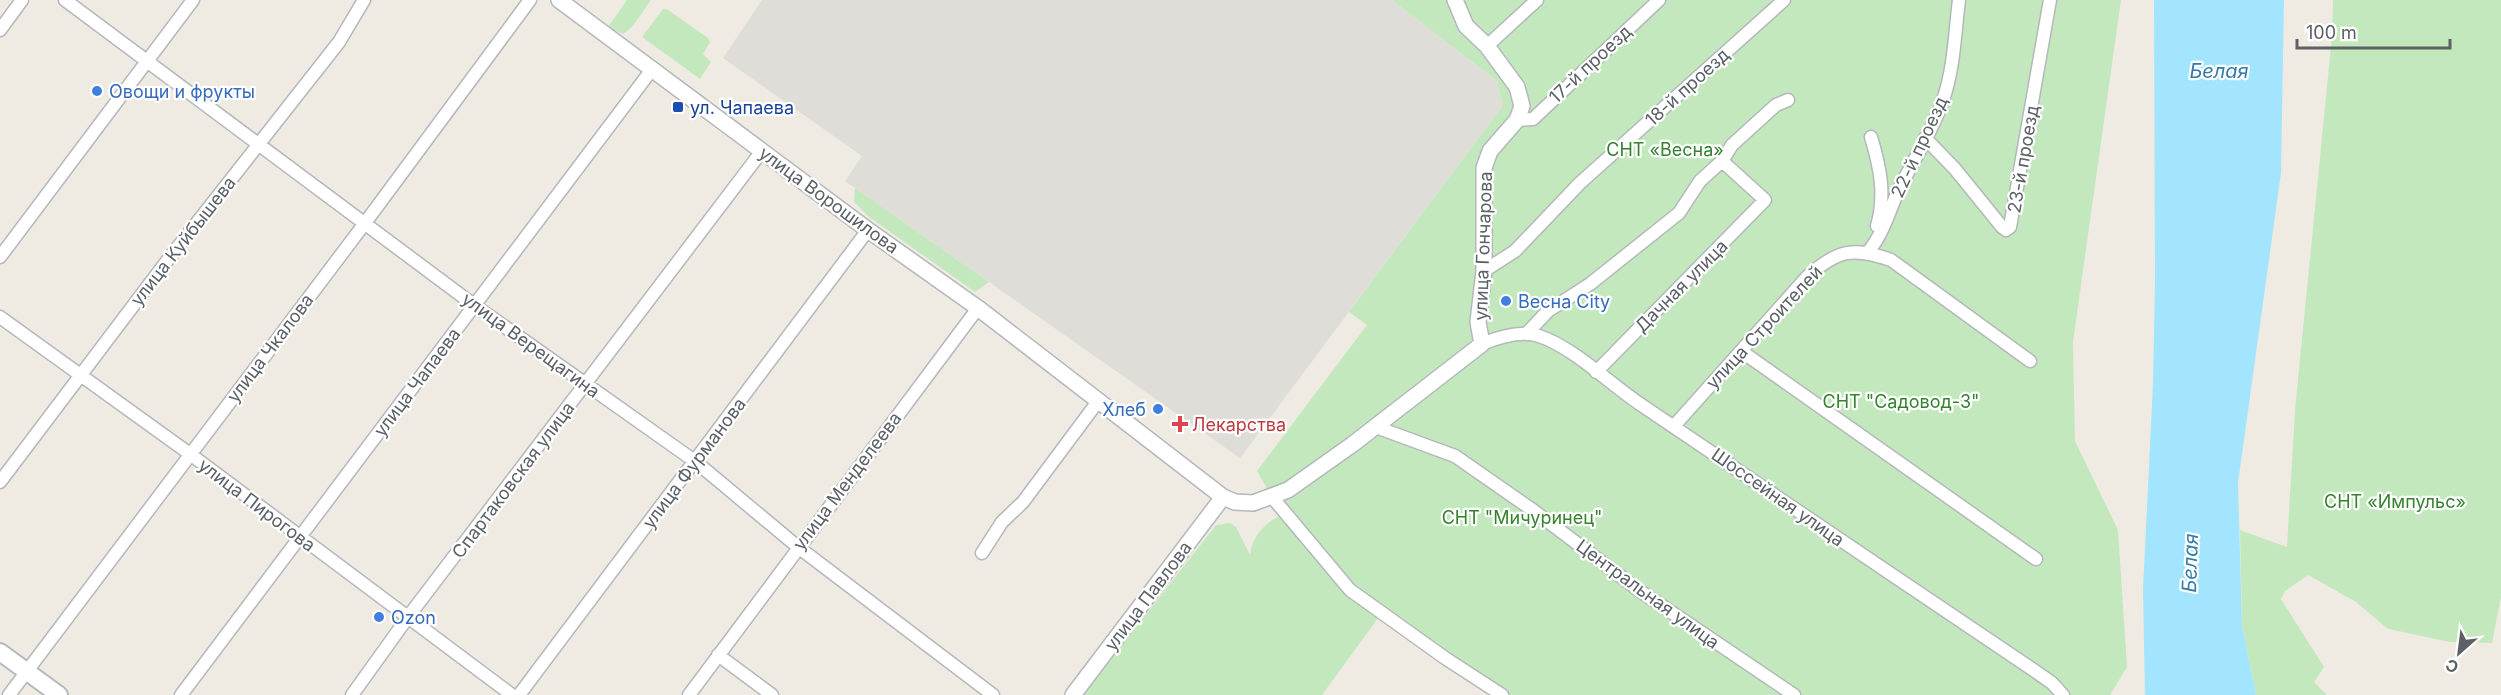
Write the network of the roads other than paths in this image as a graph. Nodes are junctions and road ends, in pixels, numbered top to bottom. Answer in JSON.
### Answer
{"nodes":[{"id":1,"x":22,"y":0,"type":"edge"},
{"id":2,"x":65,"y":0,"type":"edge"},
{"id":3,"x":193,"y":0,"type":"edge"},
{"id":4,"x":364,"y":0,"type":"edge"},
{"id":5,"x":530,"y":0,"type":"edge"},
{"id":6,"x":559,"y":0,"type":"edge"},
{"id":7,"x":1455,"y":0,"type":"edge"},
{"id":8,"x":1537,"y":0,"type":"edge"},
{"id":9,"x":1659,"y":0,"type":"edge"},
{"id":10,"x":1784,"y":0,"type":"edge"},
{"id":11,"x":1959,"y":0,"type":"edge"},
{"id":12,"x":2050,"y":0,"type":"edge"},
{"id":13,"x":0,"y":30,"type":"edge"},
{"id":14,"x":1487,"y":46,"type":"junction"},
{"id":15,"x":148,"y":62,"type":"junction"},
{"id":16,"x":652,"y":68,"type":"junction"},
{"id":17,"x":1788,"y":100,"type":"dead end"},
{"id":18,"x":1517,"y":120,"type":"junction"},
{"id":19,"x":1871,"y":137,"type":"dead end"},
{"id":20,"x":1925,"y":138,"type":"junction"},
{"id":21,"x":258,"y":144,"type":"junction"},
{"id":22,"x":762,"y":151,"type":"junction"},
{"id":23,"x":1722,"y":161,"type":"junction"},
{"id":24,"x":365,"y":223,"type":"junction"},
{"id":25,"x":868,"y":230,"type":"junction"},
{"id":26,"x":1868,"y":252,"type":"junction"},
{"id":27,"x":0,"y":257,"type":"edge"},
{"id":28,"x":1484,"y":272,"type":"junction"},
{"id":29,"x":474,"y":305,"type":"junction"},
{"id":30,"x":978,"y":308,"type":"junction"},
{"id":31,"x":0,"y":317,"type":"edge"},
{"id":32,"x":1527,"y":333,"type":"junction"},
{"id":33,"x":1482,"y":344,"type":"junction"},
{"id":34,"x":1741,"y":351,"type":"junction"},
{"id":35,"x":2030,"y":361,"type":"dead end"},
{"id":36,"x":1596,"y":372,"type":"junction"},
{"id":37,"x":81,"y":375,"type":"junction"},
{"id":38,"x":585,"y":386,"type":"junction"},
{"id":39,"x":1099,"y":400,"type":"junction"},
{"id":40,"x":1674,"y":426,"type":"junction"},
{"id":41,"x":1376,"y":427,"type":"junction"},
{"id":42,"x":190,"y":454,"type":"junction"},
{"id":43,"x":696,"y":462,"type":"junction"},
{"id":44,"x":0,"y":482,"type":"edge"},
{"id":45,"x":1223,"y":497,"type":"junction"},
{"id":46,"x":1272,"y":497,"type":"junction"},
{"id":47,"x":299,"y":538,"type":"junction"},
{"id":48,"x":798,"y":547,"type":"junction"},
{"id":49,"x":982,"y":553,"type":"dead end"},
{"id":50,"x":2036,"y":559,"type":"dead end"},
{"id":51,"x":408,"y":617,"type":"junction"},
{"id":52,"x":0,"y":652,"type":"edge"},
{"id":53,"x":718,"y":655,"type":"junction"},
{"id":54,"x":26,"y":671,"type":"junction"},
{"id":55,"x":9,"y":695,"type":"edge"},
{"id":56,"x":59,"y":695,"type":"edge"},
{"id":57,"x":181,"y":695,"type":"edge"},
{"id":58,"x":352,"y":695,"type":"edge"},
{"id":59,"x":512,"y":695,"type":"edge"},
{"id":60,"x":519,"y":695,"type":"edge"},
{"id":61,"x":689,"y":695,"type":"edge"},
{"id":62,"x":772,"y":695,"type":"edge"},
{"id":63,"x":993,"y":695,"type":"edge"},
{"id":64,"x":1074,"y":695,"type":"edge"},
{"id":65,"x":1502,"y":695,"type":"edge"},
{"id":66,"x":1794,"y":695,"type":"edge"},
{"id":67,"x":2063,"y":695,"type":"edge"}],
"edges":[{"from":1,"to":13,"type":"street"},
{"from":2,"to":15,"type":"street","name":"улица Верещагина"},
{"from":3,"to":15,"type":"street"},
{"from":4,"to":21,"type":"street","name":"улица Куйбышева"},
{"from":5,"to":24,"type":"street","name":"улица Чкалова"},
{"from":6,"to":16,"type":"street","name":"улица Ворошилова"},
{"from":7,"to":14,"type":"street"},
{"from":8,"to":14,"type":"street"},
{"from":9,"to":18,"type":"street","name":"17-й проезд"},
{"from":10,"to":28,"type":"street","name":"18-й проезд"},
{"from":11,"to":20,"type":"street","name":"22-й проезд"},
{"from":12,"to":20,"type":"street","name":"23-й проезд"},
{"from":14,"to":18,"type":"street"},
{"from":15,"to":21,"type":"street","name":"улица Верещагина"},
{"from":15,"to":27,"type":"street"},
{"from":16,"to":22,"type":"street","name":"улица Ворошилова"},
{"from":16,"to":29,"type":"street","name":"улица Чапаева"},
{"from":17,"to":23,"type":"street"},
{"from":18,"to":28,"type":"street","name":"улица Гончарова"},
{"from":19,"to":26,"type":"street"},
{"from":20,"to":26,"type":"street","name":"22-й проезд"},
{"from":21,"to":24,"type":"street","name":"улица Верещагина"},
{"from":21,"to":37,"type":"street","name":"улица Куйбышева"},
{"from":22,"to":25,"type":"street","name":"улица Ворошилова"},
{"from":22,"to":38,"type":"street","name":"Спартаковская улица"},
{"from":23,"to":32,"type":"street"},
{"from":23,"to":36,"type":"street","name":"Дачная улица"},
{"from":24,"to":29,"type":"street","name":"улица Верещагина"},
{"from":24,"to":42,"type":"street","name":"улица Чкалова"},
{"from":25,"to":30,"type":"street","name":"улица Ворошилова"},
{"from":25,"to":43,"type":"street","name":"улица Фурманова"},
{"from":26,"to":34,"type":"street","name":"улица Строителей"},
{"from":26,"to":35,"type":"street"},
{"from":28,"to":33,"type":"street","name":"улица Гончарова"},
{"from":29,"to":38,"type":"street","name":"улица Верещагина"},
{"from":29,"to":47,"type":"street","name":"улица Чапаева"},
{"from":30,"to":39,"type":"street","name":"улица Ворошилова"},
{"from":30,"to":48,"type":"street","name":"улица Менделеева"},
{"from":31,"to":37,"type":"street","name":"улица Пирогова"},
{"from":32,"to":33,"type":"street"},
{"from":32,"to":36,"type":"street","name":"Шоссейная улица"},
{"from":33,"to":41,"type":"street"},
{"from":34,"to":40,"type":"street","name":"улица Строителей"},
{"from":34,"to":50,"type":"street"},
{"from":36,"to":40,"type":"street","name":"Шоссейная улица"},
{"from":37,"to":42,"type":"street","name":"улица Пирогова"},
{"from":37,"to":44,"type":"street","name":"улица Куйбышева"},
{"from":38,"to":43,"type":"street","name":"улица Верещагина"},
{"from":38,"to":51,"type":"street","name":"Спартаковская улица"},
{"from":39,"to":45,"type":"street","name":"улица Ворошилова"},
{"from":39,"to":49,"type":"street"},
{"from":40,"to":67,"type":"street","name":"Шоссейная улица"},
{"from":41,"to":46,"type":"street"},
{"from":41,"to":66,"type":"street","name":"Центральная улица"},
{"from":42,"to":47,"type":"street","name":"улица Пирогова"},
{"from":42,"to":54,"type":"street","name":"улица Чкалова"},
{"from":43,"to":48,"type":"street","name":"улица Верещагина"},
{"from":43,"to":60,"type":"street","name":"улица Фурманова"},
{"from":45,"to":46,"type":"street"},
{"from":45,"to":64,"type":"street","name":"улица Павлова"},
{"from":46,"to":65,"type":"street"},
{"from":47,"to":51,"type":"street","name":"улица Пирогова"},
{"from":47,"to":57,"type":"street","name":"улица Чапаева"},
{"from":48,"to":53,"type":"street","name":"улица Менделеева"},
{"from":48,"to":63,"type":"street","name":"улица Верещагина"},
{"from":51,"to":58,"type":"street","name":"Спартаковская улица"},
{"from":51,"to":59,"type":"street","name":"улица Пирогова"},
{"from":52,"to":54,"type":"main road"},
{"from":53,"to":61,"type":"street","name":"улица Менделеева"},
{"from":53,"to":62,"type":"street"},
{"from":54,"to":55,"type":"street","name":"улица Чкалова"},
{"from":54,"to":56,"type":"main road"}]}
